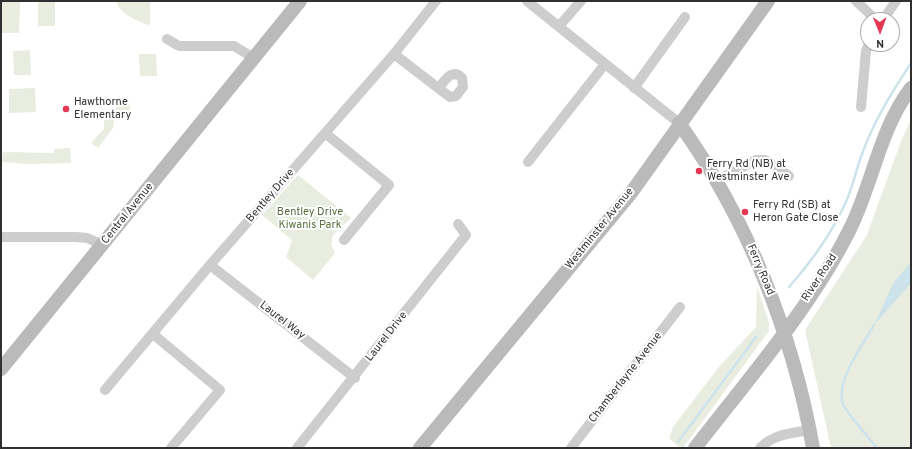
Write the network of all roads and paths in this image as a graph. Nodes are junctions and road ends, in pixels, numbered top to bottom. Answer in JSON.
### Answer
{"nodes":[{"id":1,"x":300,"y":1,"type":"edge"},
{"id":2,"x":436,"y":1,"type":"edge"},
{"id":3,"x":527,"y":1,"type":"edge"},
{"id":4,"x":582,"y":1,"type":"edge"},
{"id":5,"x":768,"y":1,"type":"edge"},
{"id":6,"x":856,"y":1,"type":"edge"},
{"id":7,"x":896,"y":1,"type":"edge"},
{"id":8,"x":868,"y":12,"type":"edge"},
{"id":9,"x":888,"y":12,"type":"edge"},
{"id":10,"x":685,"y":17,"type":"dead end"},
{"id":11,"x":559,"y":26,"type":"junction"},
{"id":12,"x":167,"y":39,"type":"dead end"},
{"id":13,"x":867,"y":52,"type":"edge"},
{"id":14,"x":394,"y":54,"type":"junction"},
{"id":15,"x":254,"y":58,"type":"junction"},
{"id":16,"x":605,"y":64,"type":"junction"},
{"id":17,"x":439,"y":88,"type":"dead end"},
{"id":18,"x":634,"y":88,"type":"junction"},
{"id":19,"x":911,"y":88,"type":"edge"},
{"id":20,"x":861,"y":107,"type":"dead end"},
{"id":21,"x":679,"y":123,"type":"junction"},
{"id":22,"x":325,"y":133,"type":"junction"},
{"id":23,"x":528,"y":162,"type":"dead end"},
{"id":24,"x":789,"y":176,"type":"dead end"},
{"id":25,"x":716,"y":180,"type":"junction"},
{"id":26,"x":458,"y":224,"type":"dead end"},
{"id":27,"x":1,"y":237,"type":"edge"},
{"id":28,"x":344,"y":240,"type":"dead end"},
{"id":29,"x":103,"y":245,"type":"junction"},
{"id":30,"x":210,"y":265,"type":"junction"},
{"id":31,"x":680,"y":307,"type":"dead end"},
{"id":32,"x":152,"y":334,"type":"junction"},
{"id":33,"x":783,"y":335,"type":"junction"},
{"id":34,"x":759,"y":366,"type":"junction"},
{"id":35,"x":1,"y":369,"type":"edge"},
{"id":36,"x":355,"y":378,"type":"junction"},
{"id":37,"x":797,"y":378,"type":"junction"},
{"id":38,"x":105,"y":390,"type":"dead end"},
{"id":39,"x":810,"y":430,"type":"junction"},
{"id":40,"x":574,"y":447,"type":"edge"},
{"id":41,"x":171,"y":448,"type":"edge"},
{"id":42,"x":297,"y":448,"type":"edge"},
{"id":43,"x":420,"y":448,"type":"edge"},
{"id":44,"x":695,"y":448,"type":"edge"},
{"id":45,"x":760,"y":448,"type":"edge"},
{"id":46,"x":813,"y":448,"type":"edge"}],
"edges":[{"from":1,"to":15,"type":"street","name":"Central Avenue"},
{"from":2,"to":14,"type":"street","name":"Bentley Drive"},
{"from":3,"to":11,"type":"street"},
{"from":4,"to":11,"type":"street"},
{"from":5,"to":21,"type":"street","name":"Westminster Avenue"},
{"from":6,"to":8,"type":"street"},
{"from":7,"to":9,"type":"street"},
{"from":10,"to":18,"type":"street"},
{"from":11,"to":16,"type":"street"},
{"from":12,"to":15,"type":"street"},
{"from":13,"to":20,"type":"street"},
{"from":14,"to":17,"type":"street"},
{"from":14,"to":22,"type":"street","name":"Bentley Drive"},
{"from":15,"to":29,"type":"street","name":"Central Avenue"},
{"from":16,"to":18,"type":"street"},
{"from":16,"to":23,"type":"street"},
{"from":18,"to":21,"type":"street"},
{"from":19,"to":33,"type":"street","name":"River Road"},
{"from":21,"to":25,"type":"street","name":"Ferry Road"},
{"from":21,"to":43,"type":"street","name":"Westminster Avenue"},
{"from":22,"to":28,"type":"street"},
{"from":22,"to":30,"type":"street","name":"Bentley Drive"},
{"from":24,"to":25,"type":"street"},
{"from":25,"to":33,"type":"street","name":"Ferry Road"},
{"from":26,"to":36,"type":"street","name":"Laurel Drive"},
{"from":27,"to":29,"type":"street"},
{"from":29,"to":35,"type":"street","name":"Central Avenue"},
{"from":30,"to":32,"type":"street","name":"Bentley Drive"},
{"from":30,"to":36,"type":"street","name":"Laurel Way"},
{"from":31,"to":40,"type":"street","name":"Chamberlayne Avenue"},
{"from":32,"to":38,"type":"street","name":"Bentley Drive"},
{"from":32,"to":41,"type":"street"},
{"from":33,"to":34,"type":"street","name":"River Road"},
{"from":33,"to":37,"type":"street","name":"Ferry Road"},
{"from":34,"to":37,"type":"street"},
{"from":34,"to":44,"type":"street","name":"River Road"},
{"from":36,"to":42,"type":"street","name":"Laurel Drive"},
{"from":37,"to":39,"type":"street","name":"Ferry Road"},
{"from":39,"to":45,"type":"street"},
{"from":39,"to":46,"type":"street","name":"Ferry Road"}]}
